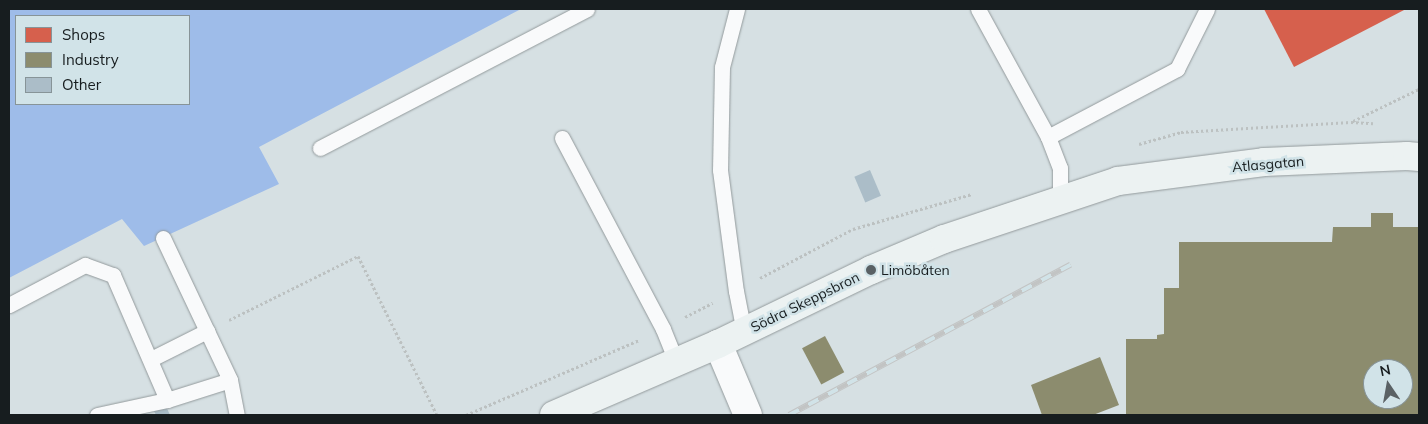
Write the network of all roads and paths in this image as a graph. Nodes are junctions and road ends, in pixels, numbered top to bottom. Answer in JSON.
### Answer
{"nodes":[{"id":1,"x":587,"y":9,"type":"edge"},
{"id":2,"x":737,"y":9,"type":"edge"},
{"id":3,"x":978,"y":9,"type":"edge"},
{"id":4,"x":1208,"y":9,"type":"edge"},
{"id":5,"x":1419,"y":89,"type":"edge"},
{"id":6,"x":1351,"y":122,"type":"dead end"},
{"id":7,"x":1048,"y":137,"type":"junction"},
{"id":8,"x":562,"y":138,"type":"dead end"},
{"id":9,"x":320,"y":148,"type":"dead end"},
{"id":10,"x":1419,"y":157,"type":"edge"},
{"id":11,"x":1118,"y":181,"type":"joint"},
{"id":12,"x":1060,"y":200,"type":"junction"},
{"id":13,"x":162,"y":238,"type":"dead end"},
{"id":14,"x":9,"y":305,"type":"edge"},
{"id":15,"x":207,"y":331,"type":"junction"},
{"id":16,"x":744,"y":332,"type":"junction"},
{"id":17,"x":718,"y":344,"type":"junction"},
{"id":18,"x":150,"y":359,"type":"junction"},
{"id":19,"x":676,"y":362,"type":"junction"},
{"id":20,"x":230,"y":380,"type":"junction"},
{"id":21,"x":167,"y":400,"type":"junction"},
{"id":22,"x":97,"y":415,"type":"edge"},
{"id":23,"x":237,"y":415,"type":"edge"},
{"id":24,"x":437,"y":415,"type":"edge"},
{"id":25,"x":554,"y":415,"type":"edge"},
{"id":26,"x":748,"y":415,"type":"edge"}],
"edges":[{"from":1,"to":9,"type":"lane"},
{"from":2,"to":16,"type":"lane"},
{"from":3,"to":7,"type":"lane"},
{"from":4,"to":7,"type":"lane"},
{"from":5,"to":6,"type":"path"},
{"from":7,"to":12,"type":"lane"},
{"from":8,"to":19,"type":"lane"},
{"from":10,"to":11,"type":"street","name":"Atlasgatan"},
{"from":11,"to":12,"type":"street","name":"Södra Skeppsbron"},
{"from":12,"to":16,"type":"street","name":"Södra Skeppsbron"},
{"from":13,"to":15,"type":"lane"},
{"from":14,"to":18,"type":"lane"},
{"from":15,"to":18,"type":"lane"},
{"from":15,"to":20,"type":"lane"},
{"from":15,"to":24,"type":"path"},
{"from":16,"to":17,"type":"street","name":"Södra Skeppsbron"},
{"from":17,"to":19,"type":"street","name":"Södra Skeppsbron"},
{"from":17,"to":26,"type":"street"},
{"from":18,"to":21,"type":"lane"},
{"from":19,"to":25,"type":"street","name":"Södra Skeppsbron"},
{"from":20,"to":21,"type":"lane"},
{"from":20,"to":23,"type":"lane"},
{"from":21,"to":22,"type":"lane"}]}
